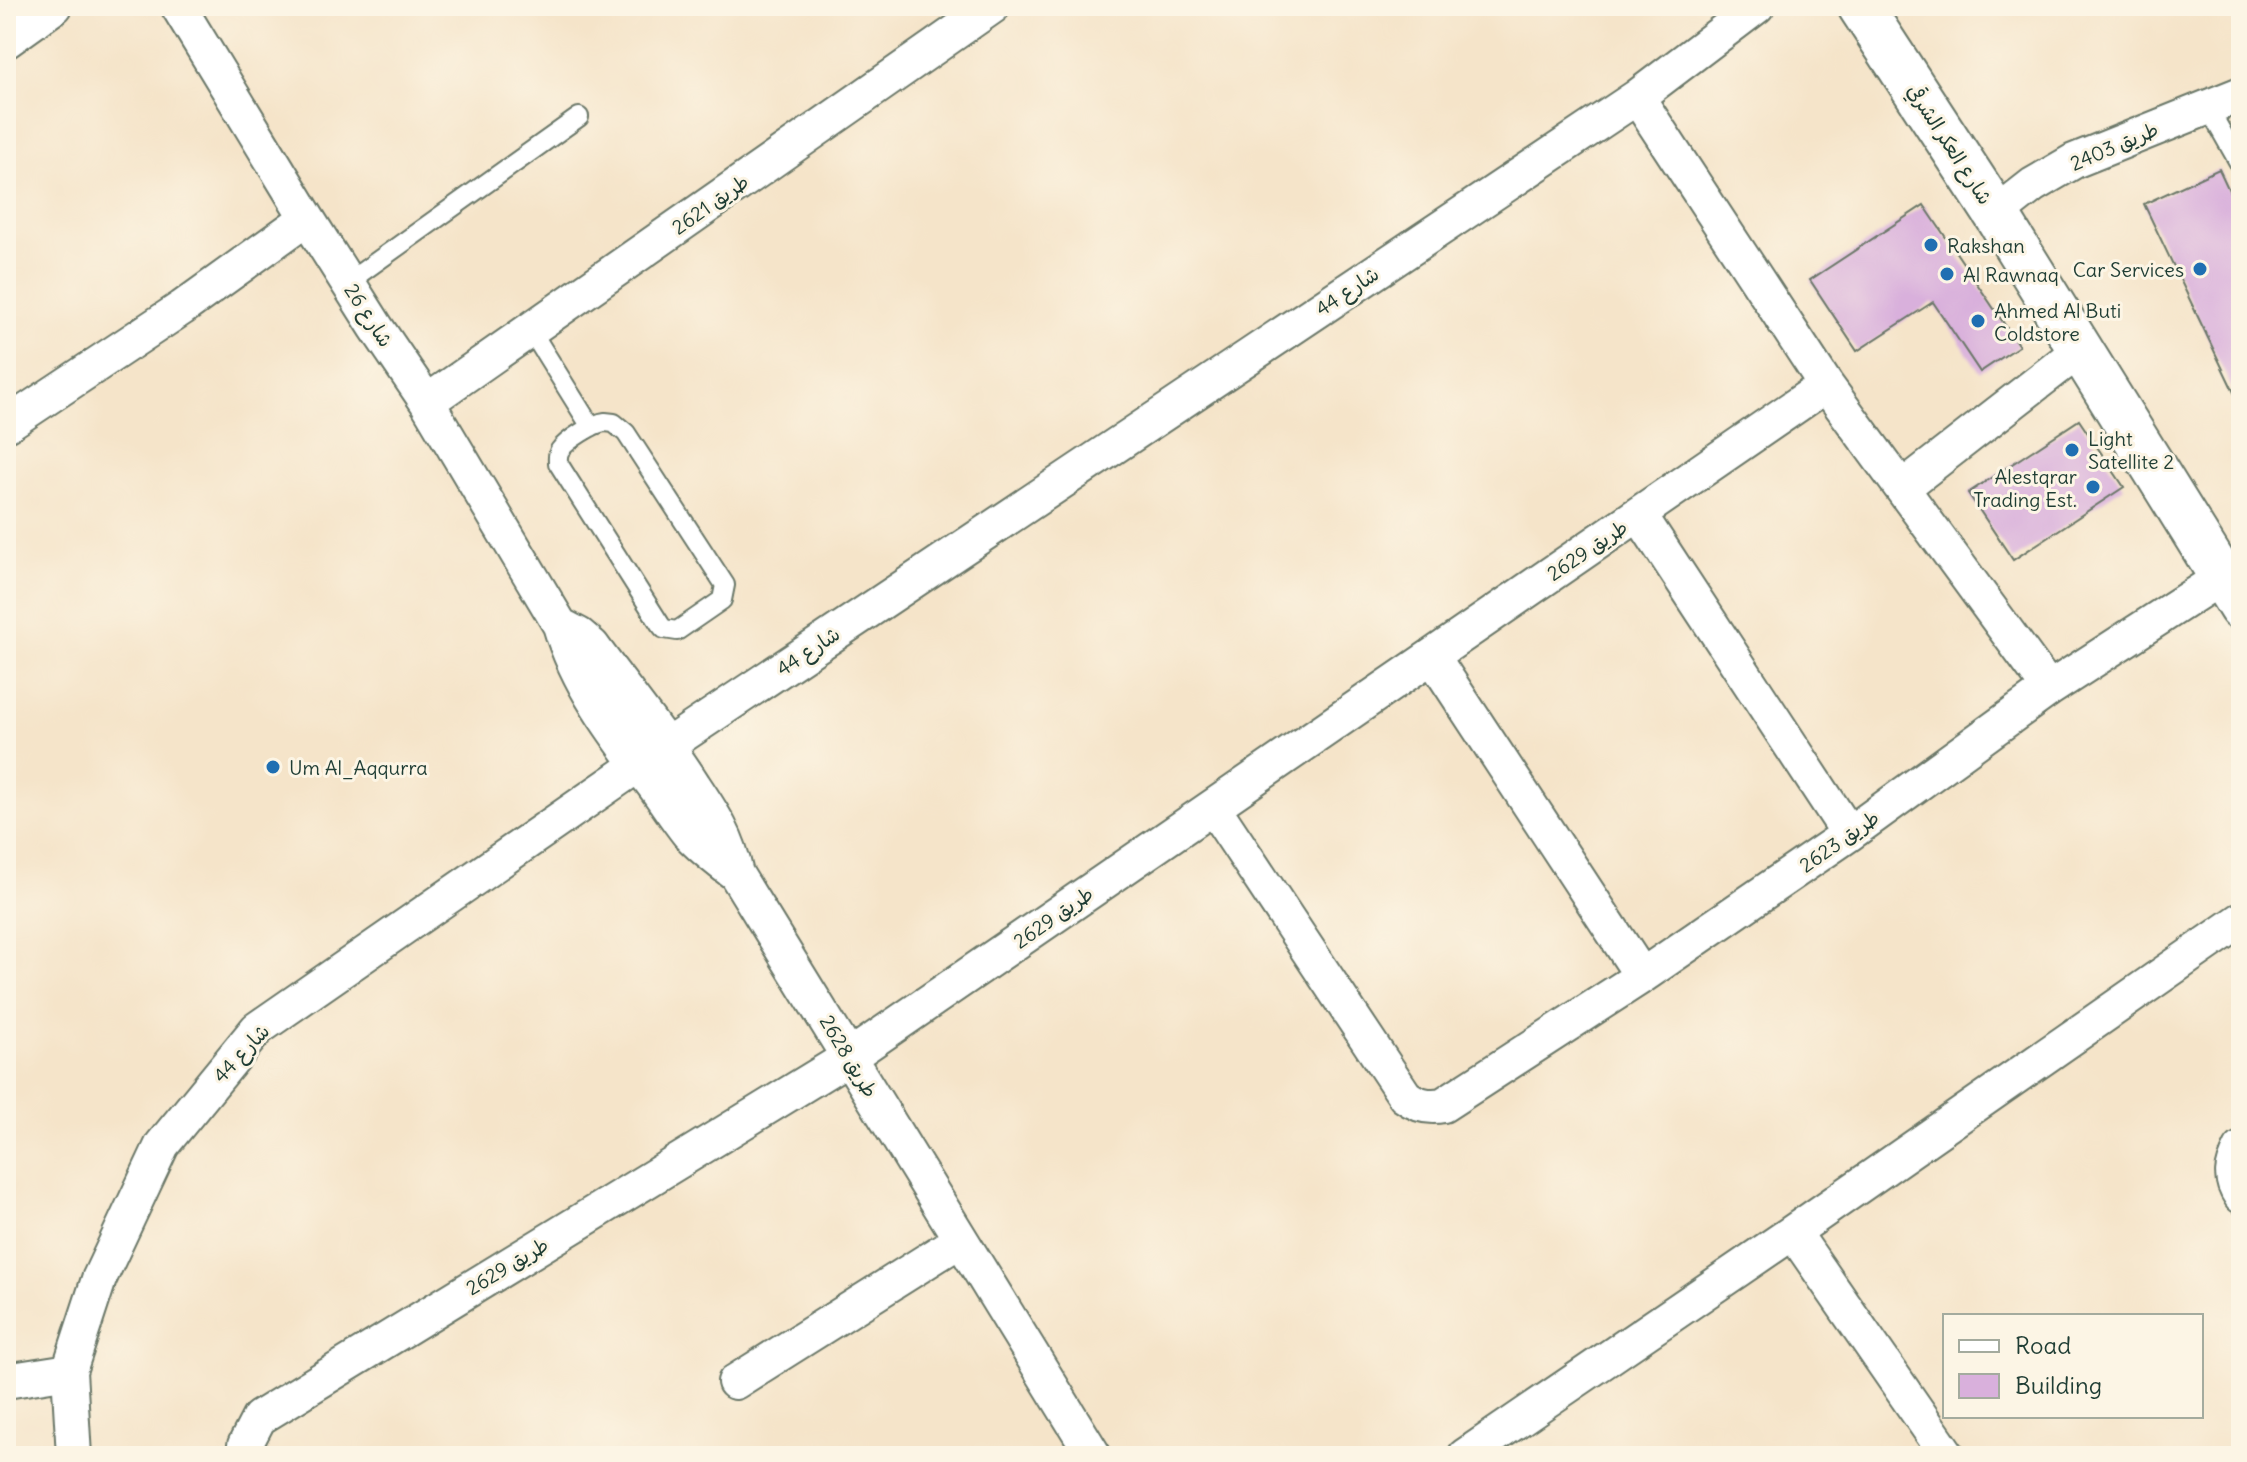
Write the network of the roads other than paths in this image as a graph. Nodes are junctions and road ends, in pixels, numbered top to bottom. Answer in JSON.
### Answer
{"nodes":[{"id":1,"x":55,"y":6,"type":"edge"},
{"id":2,"x":178,"y":6,"type":"edge"},
{"id":3,"x":993,"y":6,"type":"edge"},
{"id":4,"x":1757,"y":6,"type":"edge"},
{"id":5,"x":1860,"y":6,"type":"edge"},
{"id":6,"x":6,"y":41,"type":"edge"},
{"id":7,"x":2241,"y":94,"type":"edge"},
{"id":8,"x":1637,"y":97,"type":"junction"},
{"id":9,"x":2207,"y":106,"type":"junction"},
{"id":10,"x":579,"y":117,"type":"dead end"},
{"id":11,"x":2241,"y":166,"type":"edge"},
{"id":12,"x":1996,"y":214,"type":"junction"},
{"id":13,"x":307,"y":218,"type":"junction"},
{"id":14,"x":348,"y":282,"type":"junction"},
{"id":15,"x":530,"y":329,"type":"junction"},
{"id":16,"x":2081,"y":349,"type":"junction"},
{"id":17,"x":1826,"y":385,"type":"junction"},
{"id":18,"x":427,"y":402,"type":"junction"},
{"id":19,"x":6,"y":425,"type":"edge"},
{"id":20,"x":591,"y":427,"type":"junction"},
{"id":21,"x":1902,"y":488,"type":"junction"},
{"id":22,"x":1639,"y":514,"type":"junction"},
{"id":23,"x":2232,"y":592,"type":"edge"},
{"id":24,"x":560,"y":625,"type":"junction"},
{"id":25,"x":1432,"y":656,"type":"junction"},
{"id":26,"x":2049,"y":689,"type":"junction"},
{"id":27,"x":668,"y":745,"type":"junction"},
{"id":28,"x":638,"y":765,"type":"junction"},
{"id":29,"x":1213,"y":807,"type":"junction"},
{"id":30,"x":1849,"y":834,"type":"junction"},
{"id":31,"x":736,"y":874,"type":"junction"},
{"id":32,"x":2241,"y":920,"type":"edge"},
{"id":33,"x":1642,"y":976,"type":"junction"},
{"id":34,"x":849,"y":1057,"type":"junction"},
{"id":35,"x":2241,"y":1149,"type":"edge"},
{"id":36,"x":2241,"y":1196,"type":"edge"},
{"id":37,"x":1793,"y":1232,"type":"junction"},
{"id":38,"x":960,"y":1240,"type":"junction"},
{"id":39,"x":69,"y":1371,"type":"junction"},
{"id":40,"x":6,"y":1381,"type":"edge"},
{"id":41,"x":735,"y":1382,"type":"dead end"},
{"id":42,"x":74,"y":1456,"type":"edge"},
{"id":43,"x":248,"y":1456,"type":"edge"},
{"id":44,"x":1094,"y":1456,"type":"edge"},
{"id":45,"x":1465,"y":1456,"type":"edge"},
{"id":46,"x":1948,"y":1456,"type":"edge"}],
"edges":[{"from":1,"to":6,"type":"street"},
{"from":2,"to":13,"type":"street","name":"شارع 26"},
{"from":3,"to":15,"type":"street","name":"طريق 2621"},
{"from":4,"to":8,"type":"street","name":"شارع 44"},
{"from":5,"to":12,"type":"street","name":"شارع العكر الشرقي"},
{"from":7,"to":9,"type":"street","name":"طريق 2403"},
{"from":8,"to":17,"type":"street"},
{"from":8,"to":27,"type":"street","name":"شارع 44"},
{"from":9,"to":11,"type":"lane"},
{"from":9,"to":12,"type":"street","name":"طريق 2403"},
{"from":10,"to":14,"type":"lane"},
{"from":12,"to":16,"type":"street","name":"شارع العكر الشرقي"},
{"from":13,"to":14,"type":"street","name":"شارع 26"},
{"from":13,"to":19,"type":"street"},
{"from":14,"to":18,"type":"street","name":"شارع 26"},
{"from":15,"to":18,"type":"street","name":"طريق 2621"},
{"from":15,"to":20,"type":"lane"},
{"from":16,"to":21,"type":"street"},
{"from":16,"to":23,"type":"street","name":"شارع العكر الشرقي"},
{"from":17,"to":21,"type":"street"},
{"from":17,"to":22,"type":"street","name":"طريق 2629"},
{"from":18,"to":24,"type":"street","name":"شارع 26"},
{"from":20,"to":20,"type":"lane"},
{"from":21,"to":26,"type":"street"},
{"from":22,"to":25,"type":"street","name":"طريق 2629"},
{"from":22,"to":30,"type":"street"},
{"from":23,"to":26,"type":"street","name":"طريق 2623"},
{"from":24,"to":27,"type":"street","name":"شارع 26"},
{"from":24,"to":28,"type":"street","name":"شارع 26"},
{"from":25,"to":29,"type":"street","name":"طريق 2629"},
{"from":25,"to":33,"type":"street"},
{"from":26,"to":30,"type":"street","name":"طريق 2623"},
{"from":27,"to":28,"type":"street","name":"شارع 44"},
{"from":27,"to":31,"type":"street","name":"طريق 2628"},
{"from":28,"to":31,"type":"street","name":"طريق 2628"},
{"from":28,"to":39,"type":"street","name":"شارع 44"},
{"from":29,"to":33,"type":"street","name":"طريق 2623"},
{"from":29,"to":34,"type":"street","name":"طريق 2629"},
{"from":30,"to":33,"type":"street","name":"طريق 2623"},
{"from":31,"to":34,"type":"street","name":"طريق 2628"},
{"from":32,"to":37,"type":"street"},
{"from":34,"to":38,"type":"street","name":"طريق 2628"},
{"from":34,"to":43,"type":"street","name":"طريق 2629"},
{"from":35,"to":36,"type":"street"},
{"from":37,"to":45,"type":"street"},
{"from":37,"to":46,"type":"street"},
{"from":38,"to":41,"type":"street"},
{"from":38,"to":44,"type":"street","name":"طريق 2628"},
{"from":39,"to":40,"type":"street"},
{"from":39,"to":42,"type":"street","name":"شارع 44"}]}
